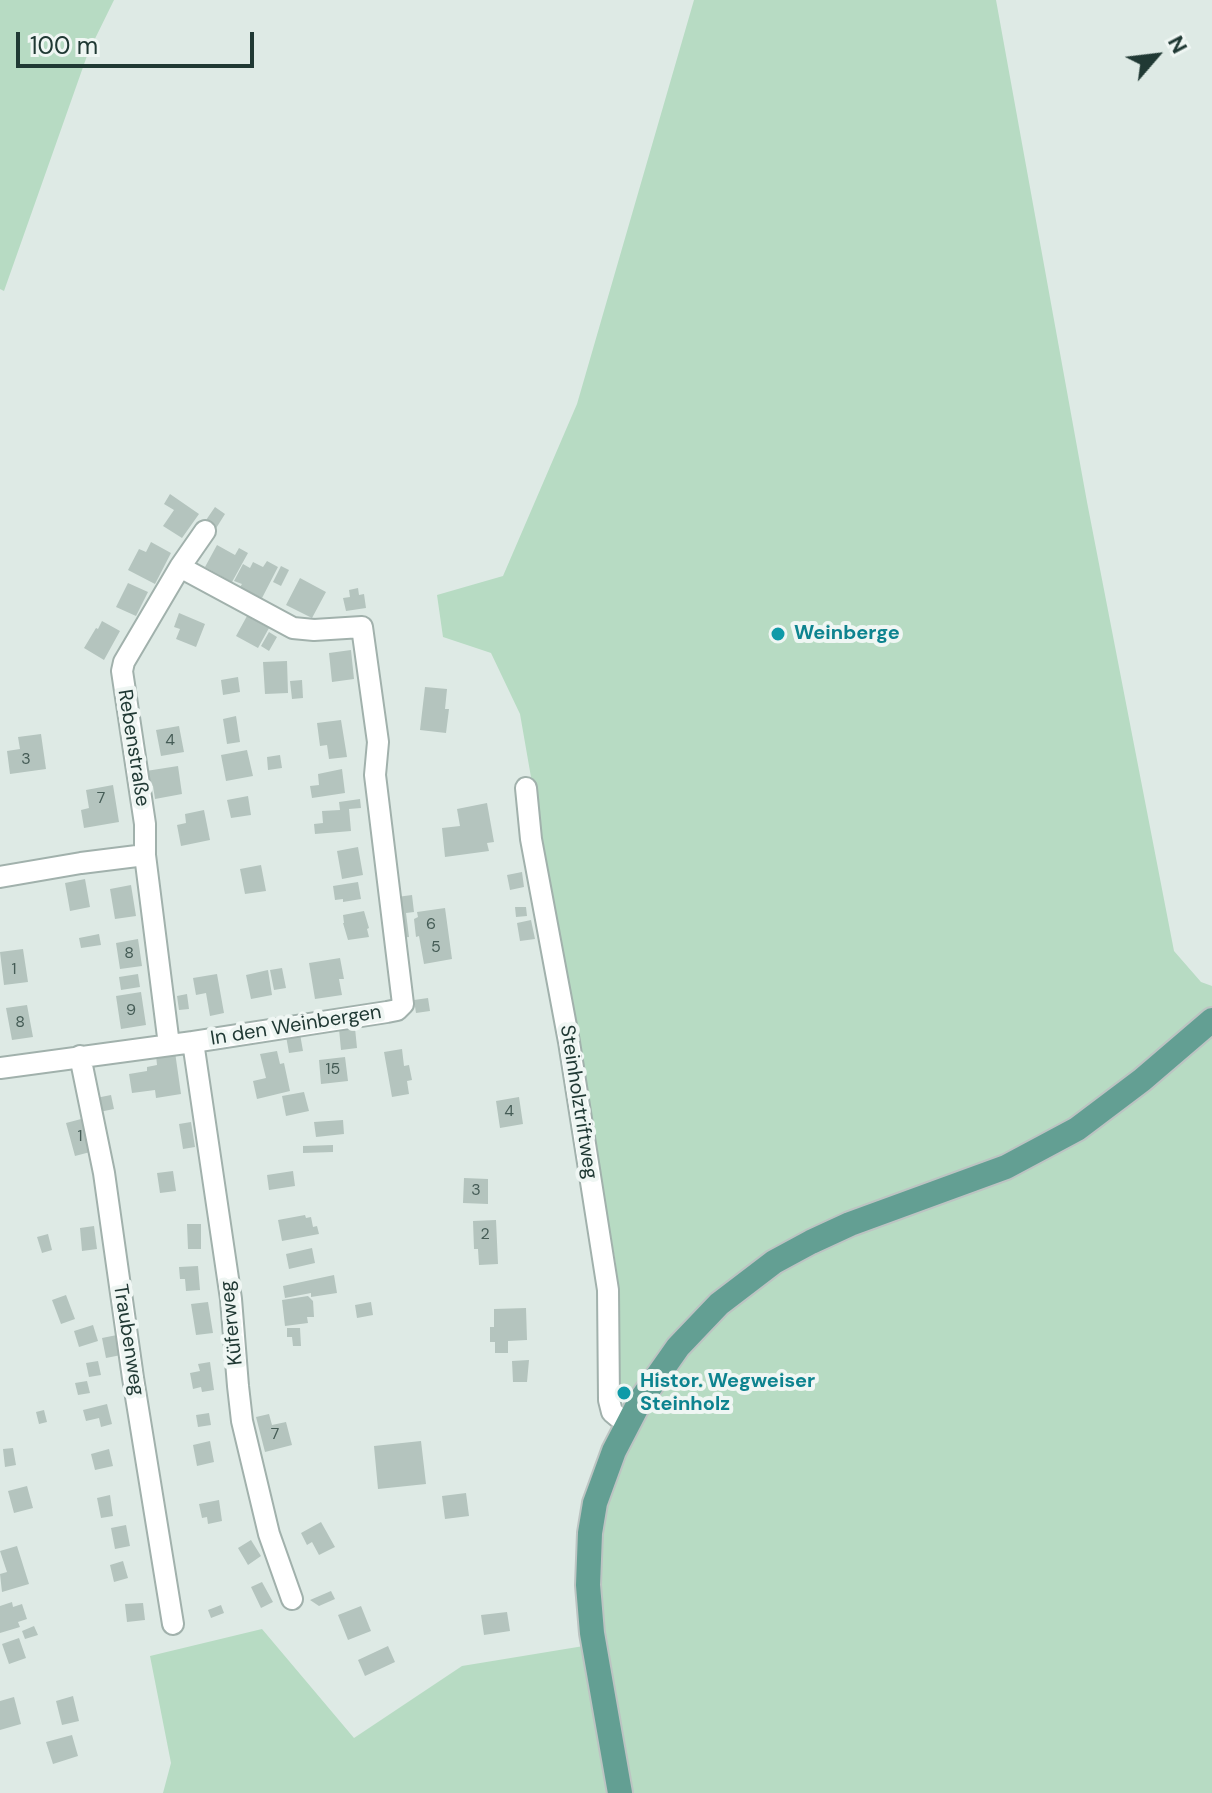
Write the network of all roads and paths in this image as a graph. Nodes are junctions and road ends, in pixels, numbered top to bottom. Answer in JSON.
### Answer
{"nodes":[{"id":1,"x":205,"y":531,"type":"dead end"},
{"id":2,"x":180,"y":567,"type":"junction"},
{"id":3,"x":526,"y":788,"type":"dead end"},
{"id":4,"x":145,"y":855,"type":"junction"},
{"id":5,"x":0,"y":877,"type":"edge"},
{"id":6,"x":1212,"y":1020,"type":"edge"},
{"id":7,"x":193,"y":1042,"type":"junction"},
{"id":8,"x":169,"y":1045,"type":"junction"},
{"id":9,"x":80,"y":1056,"type":"junction"},
{"id":10,"x":0,"y":1068,"type":"edge"},
{"id":11,"x":618,"y":1417,"type":"dead end"},
{"id":12,"x":292,"y":1599,"type":"dead end"},
{"id":13,"x":173,"y":1624,"type":"dead end"},
{"id":14,"x":620,"y":1793,"type":"edge"}],
"edges":[{"from":1,"to":2,"type":"street","name":"Rebenstraße"},
{"from":2,"to":4,"type":"street","name":"Rebenstraße"},
{"from":2,"to":7,"type":"street","name":"In den Weinbergen"},
{"from":3,"to":11,"type":"street","name":"Steinholztriftweg"},
{"from":4,"to":5,"type":"street"},
{"from":4,"to":8,"type":"street","name":"Rebenstraße"},
{"from":6,"to":14,"type":"main road"},
{"from":7,"to":8,"type":"street","name":"In den Weinbergen"},
{"from":7,"to":12,"type":"street","name":"Küferweg"},
{"from":8,"to":9,"type":"street","name":"In den Weinbergen"},
{"from":9,"to":10,"type":"street","name":"In den Weinbergen"},
{"from":9,"to":13,"type":"street","name":"Traubenweg"}]}
